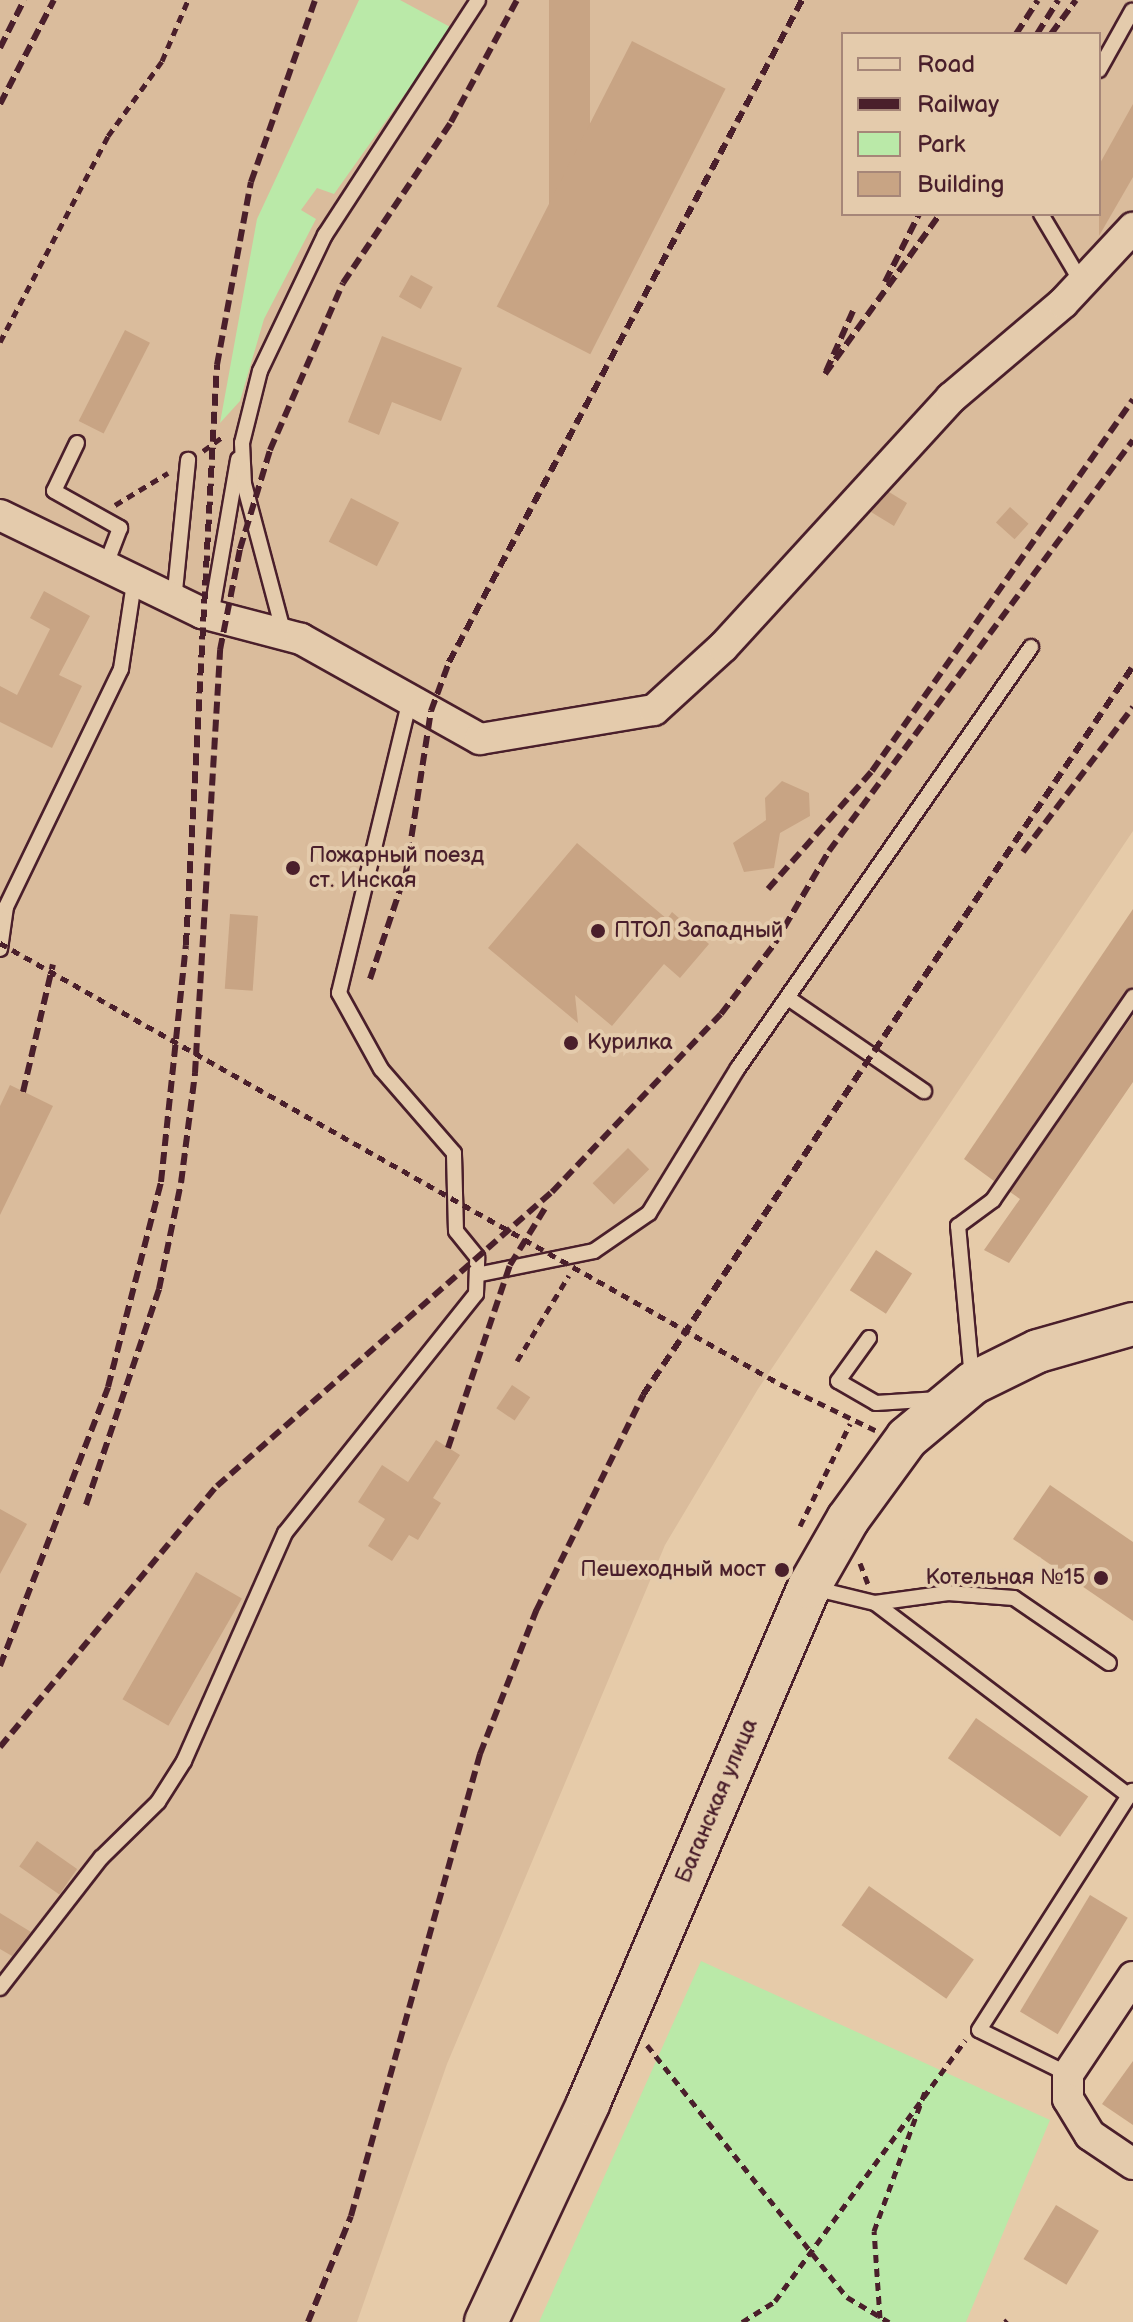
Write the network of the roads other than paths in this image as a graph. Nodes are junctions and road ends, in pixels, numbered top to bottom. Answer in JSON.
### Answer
{"nodes":[{"id":1,"x":478,"y":0,"type":"edge"},
{"id":2,"x":1132,"y":11,"type":"edge"},
{"id":3,"x":1101,"y":66,"type":"edge"},
{"id":4,"x":1042,"y":216,"type":"edge"},
{"id":5,"x":1133,"y":228,"type":"edge"},
{"id":6,"x":1082,"y":283,"type":"junction"},
{"id":7,"x":77,"y":443,"type":"dead end"},
{"id":8,"x":242,"y":443,"type":"junction"},
{"id":9,"x":188,"y":460,"type":"road end"},
{"id":10,"x":0,"y":515,"type":"edge"},
{"id":11,"x":105,"y":567,"type":"junction"},
{"id":12,"x":134,"y":583,"type":"junction"},
{"id":13,"x":174,"y":601,"type":"junction"},
{"id":14,"x":211,"y":616,"type":"junction"},
{"id":15,"x":284,"y":634,"type":"junction"},
{"id":16,"x":1031,"y":647,"type":"dead end"},
{"id":17,"x":410,"y":699,"type":"junction"},
{"id":18,"x":7,"y":889,"type":"edge"},
{"id":19,"x":3,"y":917,"type":"edge"},
{"id":20,"x":0,"y":949,"type":"edge"},
{"id":21,"x":1133,"y":997,"type":"edge"},
{"id":22,"x":788,"y":998,"type":"junction"},
{"id":23,"x":924,"y":1091,"type":"dead end"},
{"id":24,"x":481,"y":1274,"type":"junction"},
{"id":25,"x":1133,"y":1324,"type":"edge"},
{"id":26,"x":869,"y":1338,"type":"dead end"},
{"id":27,"x":964,"y":1390,"type":"junction"},
{"id":28,"x":809,"y":1587,"type":"junction"},
{"id":29,"x":875,"y":1603,"type":"junction"},
{"id":30,"x":1109,"y":1663,"type":"dead end"},
{"id":31,"x":1131,"y":1793,"type":"edge"},
{"id":32,"x":1133,"y":1977,"type":"edge"},
{"id":33,"x":0,"y":1988,"type":"edge"},
{"id":34,"x":1068,"y":2087,"type":"junction"},
{"id":35,"x":1133,"y":2164,"type":"edge"},
{"id":36,"x":486,"y":2322,"type":"edge"}],
"edges":[{"from":1,"to":8,"type":"lane"},
{"from":2,"to":3,"type":"lane"},
{"from":4,"to":6,"type":"lane"},
{"from":5,"to":6,"type":"street"},
{"from":6,"to":17,"type":"street"},
{"from":7,"to":11,"type":"lane"},
{"from":8,"to":14,"type":"lane"},
{"from":8,"to":15,"type":"lane"},
{"from":9,"to":13,"type":"lane"},
{"from":10,"to":11,"type":"street"},
{"from":11,"to":12,"type":"street"},
{"from":12,"to":13,"type":"street"},
{"from":12,"to":18,"type":"lane"},
{"from":13,"to":14,"type":"street"},
{"from":14,"to":15,"type":"street"},
{"from":15,"to":17,"type":"street"},
{"from":16,"to":22,"type":"lane"},
{"from":17,"to":24,"type":"lane"},
{"from":18,"to":19,"type":"lane"},
{"from":19,"to":20,"type":"lane"},
{"from":21,"to":27,"type":"lane"},
{"from":22,"to":23,"type":"lane"},
{"from":22,"to":24,"type":"lane"},
{"from":24,"to":33,"type":"lane"},
{"from":25,"to":27,"type":"street","name":"Баганская улица"},
{"from":26,"to":27,"type":"lane"},
{"from":27,"to":28,"type":"street","name":"Баганская улица"},
{"from":28,"to":29,"type":"lane"},
{"from":28,"to":36,"type":"street","name":"Баганская улица"},
{"from":29,"to":30,"type":"lane"},
{"from":29,"to":31,"type":"lane"},
{"from":31,"to":34,"type":"lane"},
{"from":32,"to":34,"type":"street"},
{"from":34,"to":35,"type":"street"}]}
